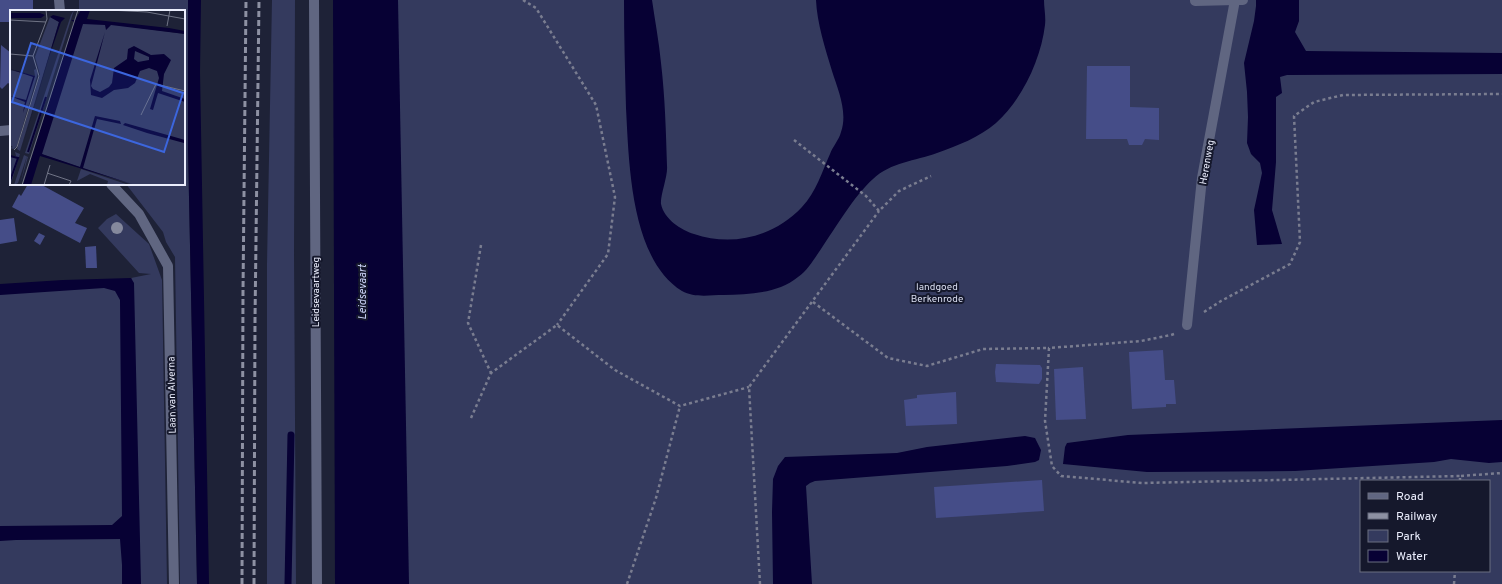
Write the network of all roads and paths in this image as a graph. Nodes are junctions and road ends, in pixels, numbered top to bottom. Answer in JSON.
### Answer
{"nodes":[{"id":1,"x":59,"y":0,"type":"edge"},
{"id":2,"x":314,"y":0,"type":"edge"},
{"id":3,"x":523,"y":0,"type":"edge"},
{"id":4,"x":1236,"y":0,"type":"edge"},
{"id":5,"x":1243,"y":0,"type":"edge"},
{"id":6,"x":1195,"y":2,"type":"dead end"},
{"id":7,"x":60,"y":10,"type":"edge"},
{"id":8,"x":1502,"y":94,"type":"edge"},
{"id":9,"x":10,"y":130,"type":"edge"},
{"id":10,"x":0,"y":131,"type":"edge"},
{"id":11,"x":794,"y":140,"type":"dead end"},
{"id":12,"x":931,"y":176,"type":"dead end"},
{"id":13,"x":112,"y":185,"type":"edge"},
{"id":14,"x":879,"y":212,"type":"junction"},
{"id":15,"x":482,"y":244,"type":"dead end"},
{"id":16,"x":813,"y":302,"type":"junction"},
{"id":17,"x":557,"y":325,"type":"junction"},
{"id":18,"x":1187,"y":325,"type":"junction"},
{"id":19,"x":1049,"y":348,"type":"junction"},
{"id":20,"x":491,"y":373,"type":"junction"},
{"id":21,"x":749,"y":387,"type":"junction"},
{"id":22,"x":680,"y":406,"type":"junction"},
{"id":23,"x":471,"y":418,"type":"dead end"},
{"id":24,"x":1502,"y":473,"type":"edge"},
{"id":25,"x":1460,"y":476,"type":"junction"},
{"id":26,"x":1460,"y":480,"type":"edge"},
{"id":27,"x":1455,"y":572,"type":"edge"},
{"id":28,"x":174,"y":584,"type":"edge"},
{"id":29,"x":317,"y":584,"type":"edge"},
{"id":30,"x":627,"y":584,"type":"edge"},
{"id":31,"x":760,"y":584,"type":"edge"},
{"id":32,"x":1454,"y":584,"type":"edge"}],
"edges":[{"from":1,"to":7,"type":"street"},
{"from":2,"to":29,"type":"street","name":"Leidsevaartweg"},
{"from":3,"to":17,"type":"path"},
{"from":4,"to":5,"type":"street"},
{"from":4,"to":6,"type":"street"},
{"from":4,"to":18,"type":"street","name":"Herenweg"},
{"from":8,"to":18,"type":"path"},
{"from":9,"to":10,"type":"street"},
{"from":11,"to":14,"type":"path"},
{"from":12,"to":14,"type":"path"},
{"from":13,"to":28,"type":"street","name":"Laan van Alverna"},
{"from":14,"to":16,"type":"path"},
{"from":15,"to":20,"type":"path"},
{"from":16,"to":19,"type":"path"},
{"from":16,"to":21,"type":"path"},
{"from":17,"to":20,"type":"path"},
{"from":17,"to":22,"type":"path"},
{"from":18,"to":19,"type":"path"},
{"from":19,"to":25,"type":"path"},
{"from":20,"to":23,"type":"path"},
{"from":21,"to":22,"type":"path"},
{"from":21,"to":31,"type":"path"},
{"from":22,"to":30,"type":"path"},
{"from":24,"to":25,"type":"path"},
{"from":25,"to":26,"type":"path"},
{"from":27,"to":32,"type":"path"}]}
